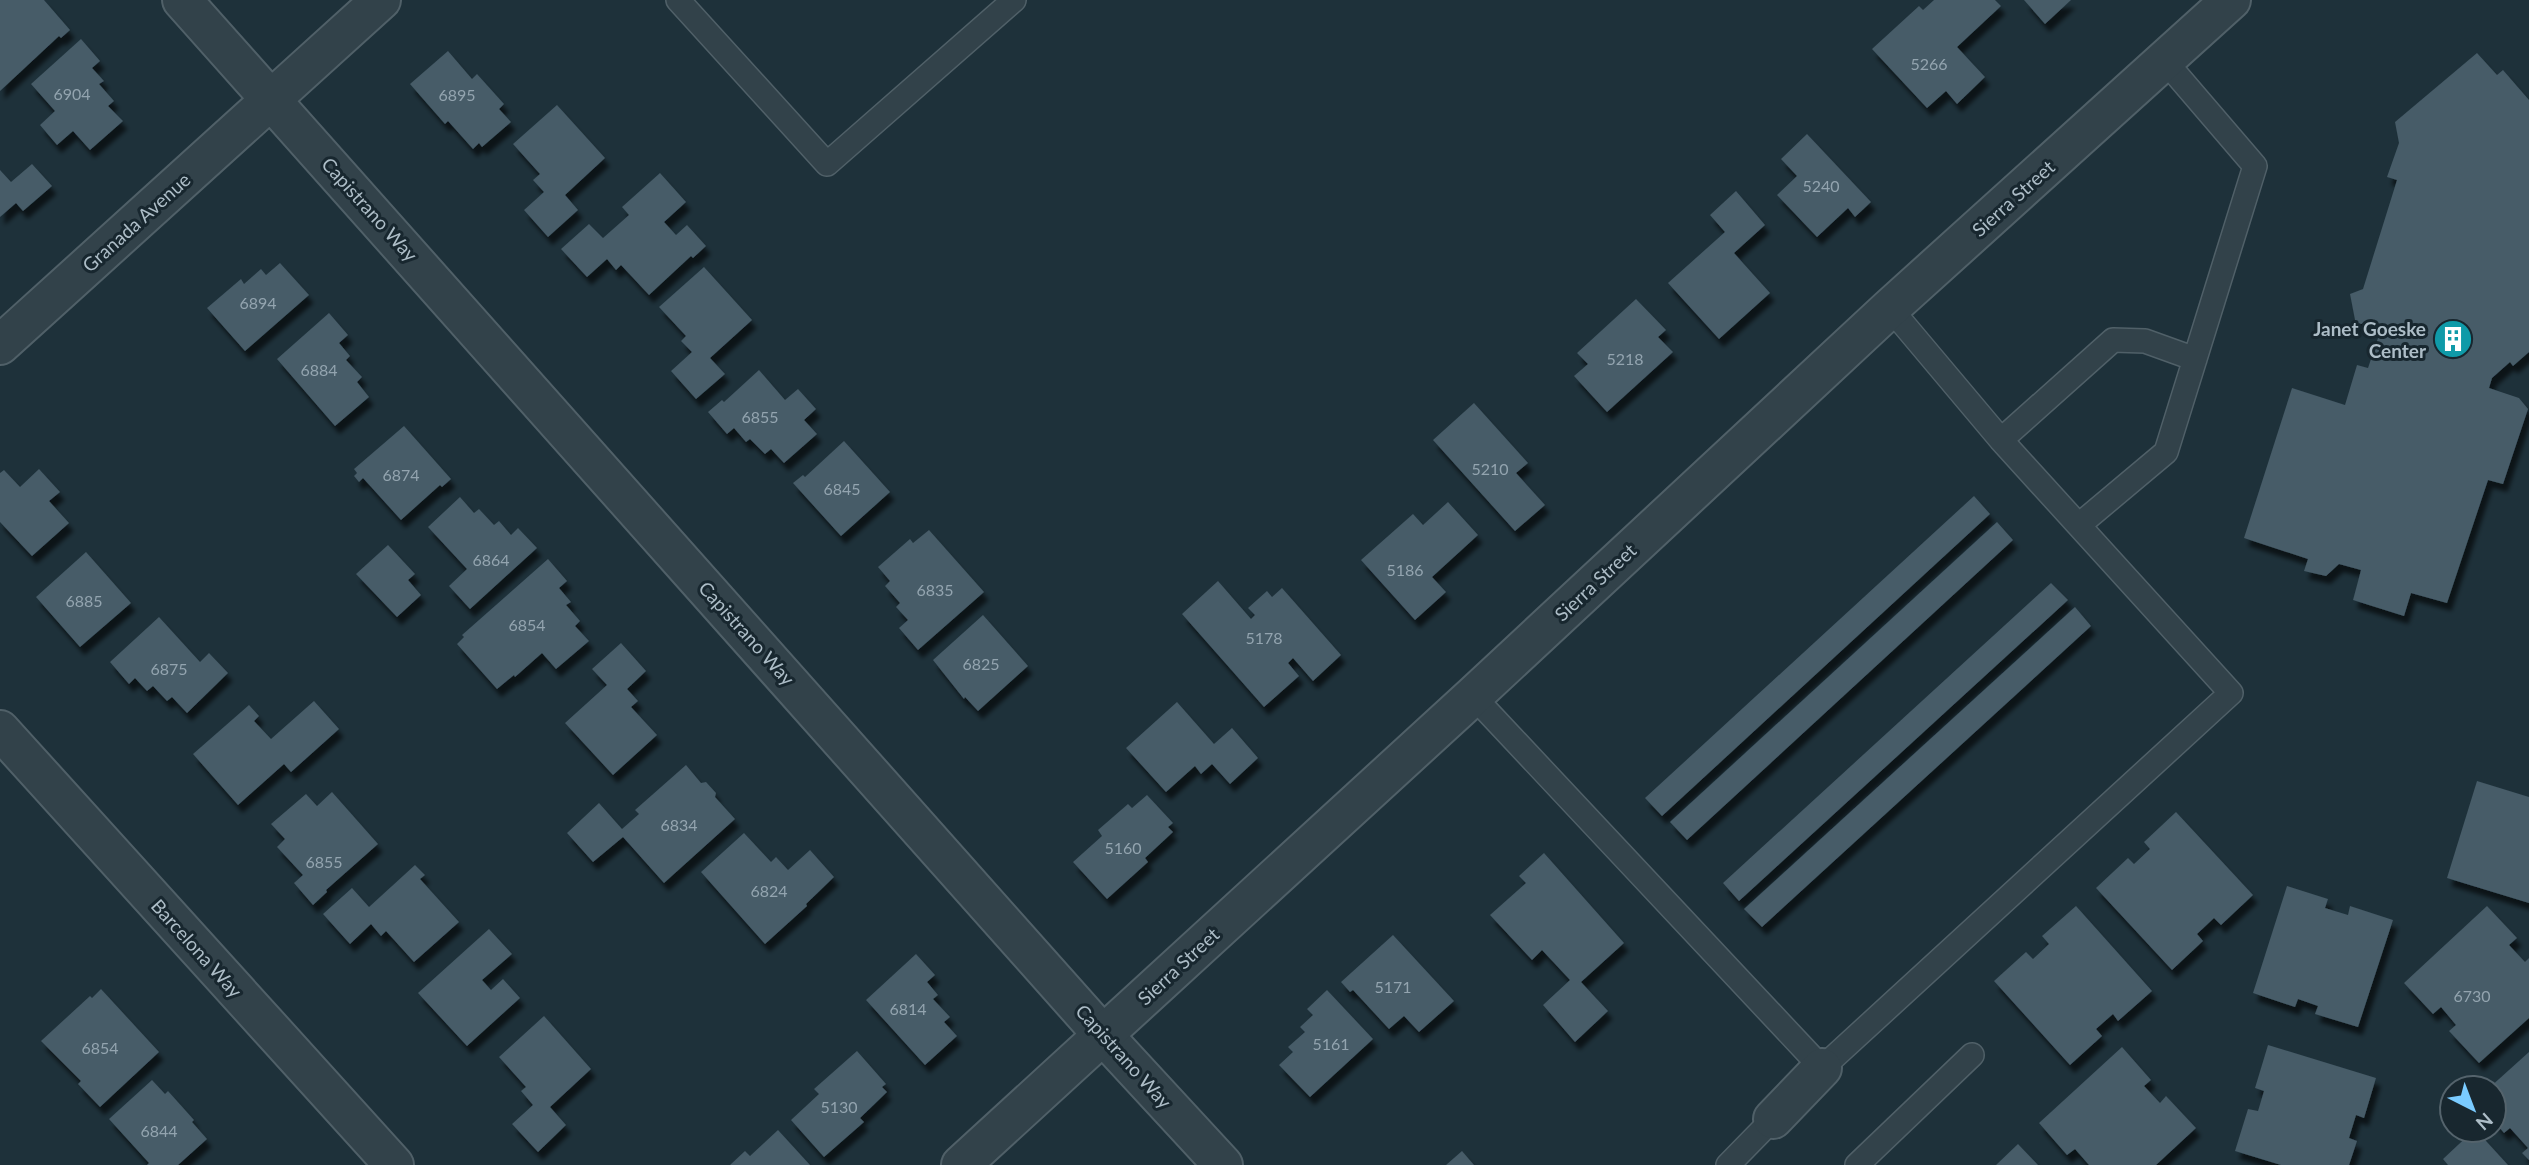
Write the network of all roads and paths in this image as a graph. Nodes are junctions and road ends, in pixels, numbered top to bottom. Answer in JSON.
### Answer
{"nodes":[{"id":1,"x":182,"y":0,"type":"edge"},
{"id":2,"x":382,"y":0,"type":"edge"},
{"id":3,"x":678,"y":0,"type":"edge"},
{"id":4,"x":1014,"y":0,"type":"edge"},
{"id":5,"x":2231,"y":0,"type":"edge"},
{"id":6,"x":2165,"y":61,"type":"junction"},
{"id":7,"x":272,"y":99,"type":"junction"},
{"id":8,"x":1890,"y":308,"type":"junction"},
{"id":9,"x":0,"y":345,"type":"edge"},
{"id":10,"x":2195,"y":359,"type":"junction"},
{"id":11,"x":2001,"y":440,"type":"junction"},
{"id":12,"x":2079,"y":525,"type":"junction"},
{"id":13,"x":1473,"y":696,"type":"junction"},
{"id":14,"x":0,"y":730,"type":"edge"},
{"id":15,"x":1103,"y":1035,"type":"junction"},
{"id":16,"x":1972,"y":1055,"type":"dead end"},
{"id":17,"x":1822,"y":1068,"type":"junction"},
{"id":18,"x":1773,"y":1119,"type":"joint"},
{"id":19,"x":394,"y":1165,"type":"edge"},
{"id":20,"x":961,"y":1165,"type":"edge"},
{"id":21,"x":1223,"y":1165,"type":"edge"},
{"id":22,"x":1728,"y":1165,"type":"edge"},
{"id":23,"x":1857,"y":1165,"type":"edge"}],
"edges":[{"from":1,"to":7,"type":"street","name":"Capistrano Way"},
{"from":2,"to":7,"type":"street"},
{"from":3,"to":4,"type":"lane"},
{"from":5,"to":6,"type":"street","name":"Sierra Street"},
{"from":6,"to":8,"type":"street","name":"Sierra Street"},
{"from":6,"to":10,"type":"lane"},
{"from":7,"to":9,"type":"street","name":"Granada Avenue"},
{"from":7,"to":15,"type":"street","name":"Capistrano Way"},
{"from":8,"to":11,"type":"lane"},
{"from":8,"to":13,"type":"street","name":"Sierra Street"},
{"from":10,"to":11,"type":"lane"},
{"from":10,"to":12,"type":"lane"},
{"from":11,"to":12,"type":"lane"},
{"from":12,"to":17,"type":"lane"},
{"from":13,"to":15,"type":"street","name":"Sierra Street"},
{"from":13,"to":17,"type":"lane"},
{"from":14,"to":19,"type":"street","name":"Barcelona Way"},
{"from":15,"to":20,"type":"street","name":"Sierra Street"},
{"from":15,"to":21,"type":"street","name":"Capistrano Way"},
{"from":16,"to":23,"type":"lane"},
{"from":17,"to":18,"type":"street"},
{"from":18,"to":22,"type":"lane"}]}
